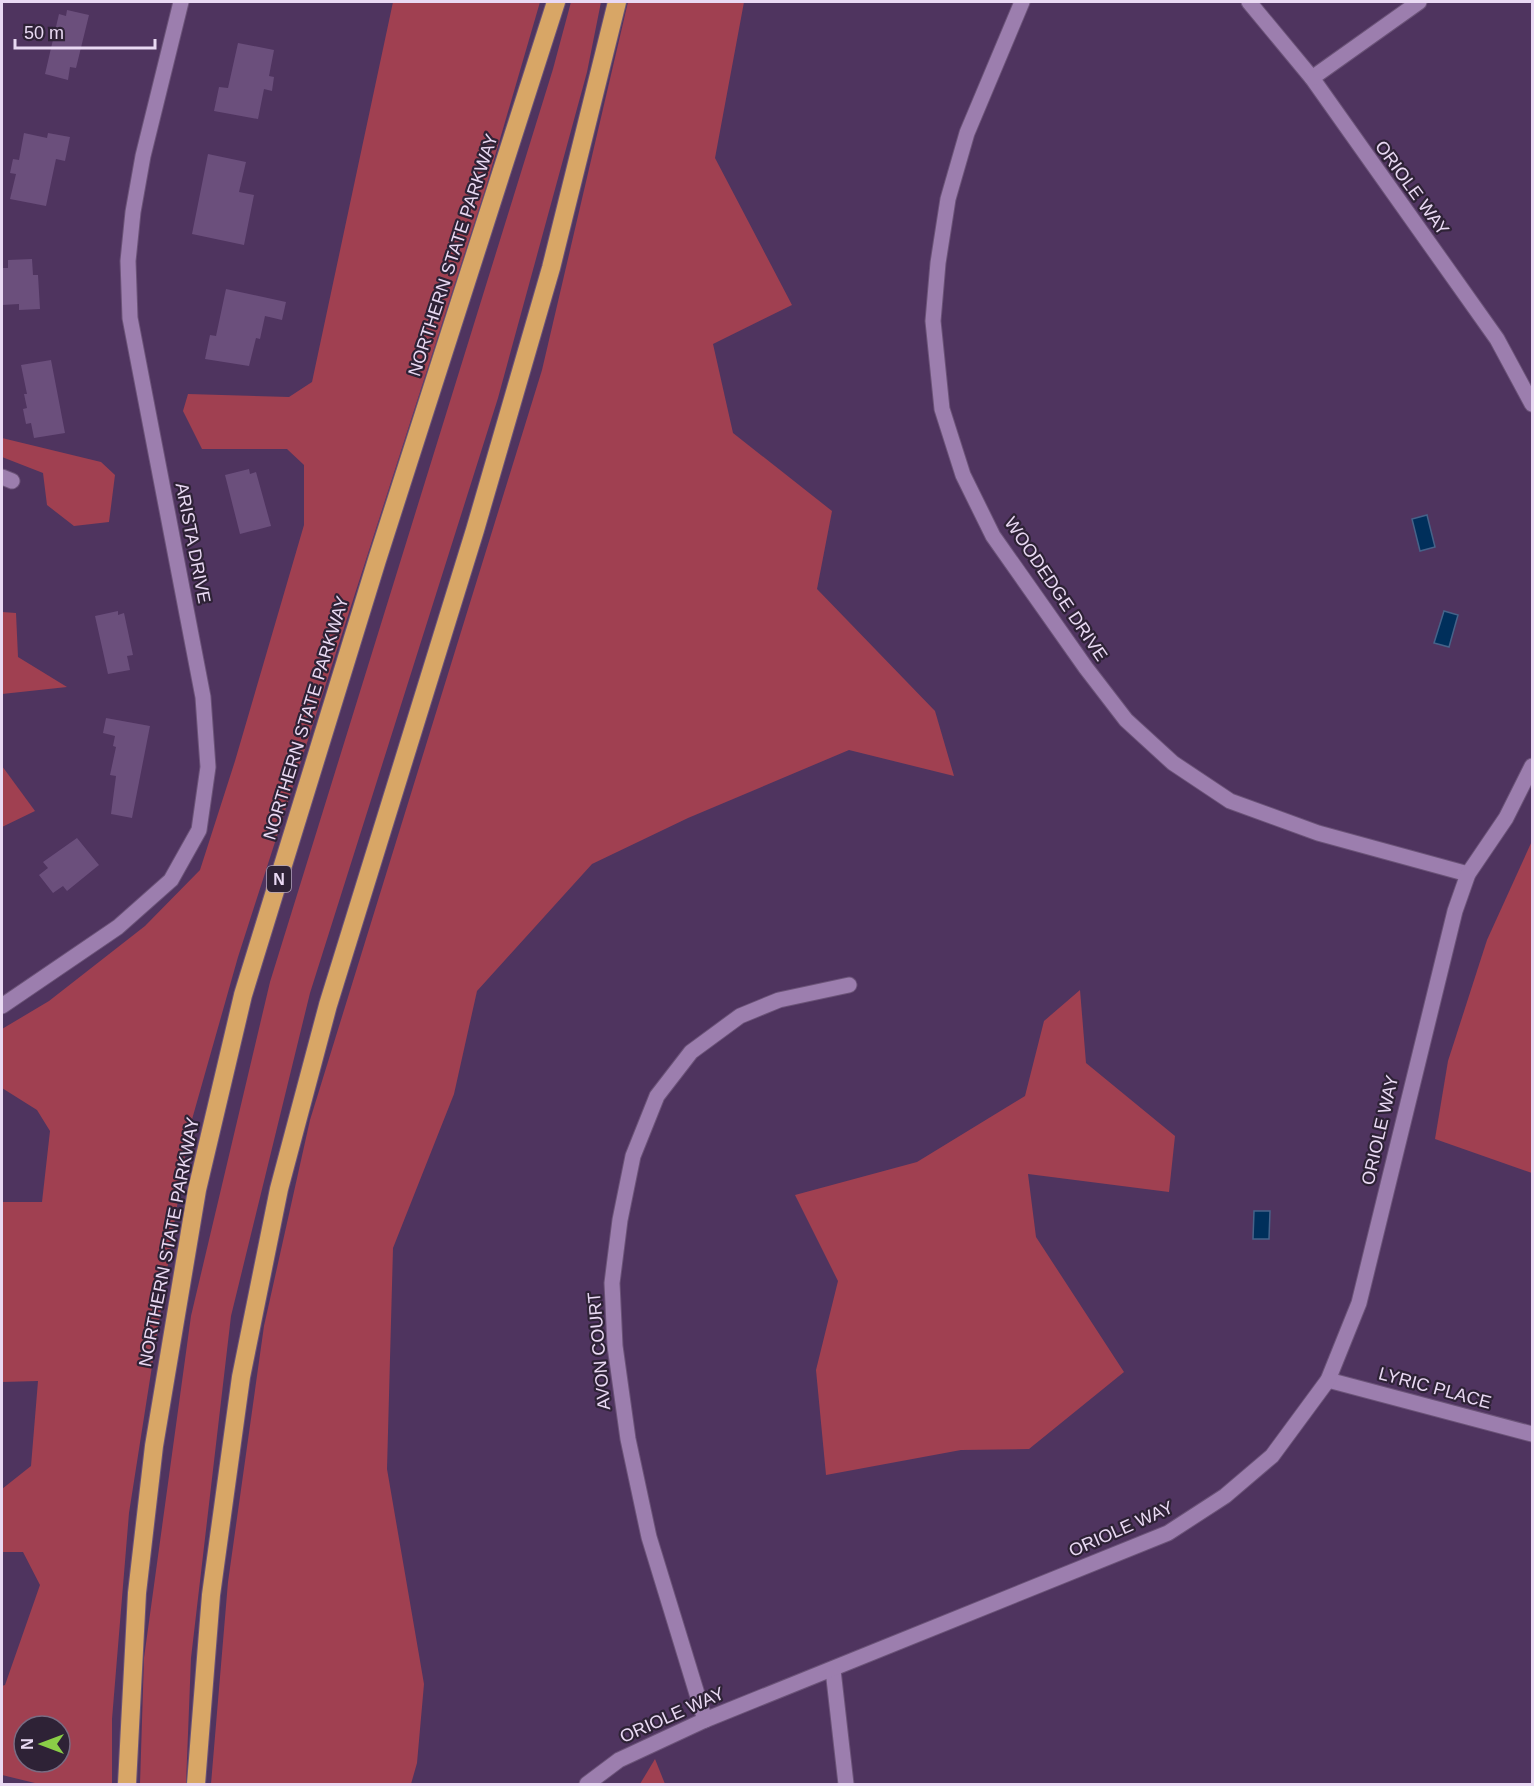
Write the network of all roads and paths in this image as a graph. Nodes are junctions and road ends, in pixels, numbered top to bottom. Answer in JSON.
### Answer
{"nodes":[{"id":1,"x":181,"y":2,"type":"edge"},
{"id":2,"x":556,"y":2,"type":"edge"},
{"id":3,"x":617,"y":2,"type":"edge"},
{"id":4,"x":1022,"y":2,"type":"edge"},
{"id":5,"x":1249,"y":2,"type":"edge"},
{"id":6,"x":1419,"y":2,"type":"edge"},
{"id":7,"x":1312,"y":78,"type":"junction"},
{"id":8,"x":1533,"y":404,"type":"edge"},
{"id":9,"x":1533,"y":766,"type":"edge"},
{"id":10,"x":1468,"y":874,"type":"junction"},
{"id":11,"x":849,"y":986,"type":"dead end"},
{"id":12,"x":2,"y":1006,"type":"edge"},
{"id":13,"x":1328,"y":1380,"type":"junction"},
{"id":14,"x":1533,"y":1434,"type":"edge"},
{"id":15,"x":833,"y":1670,"type":"junction"},
{"id":16,"x":705,"y":1720,"type":"junction"},
{"id":17,"x":127,"y":1785,"type":"edge"},
{"id":18,"x":196,"y":1785,"type":"edge"},
{"id":19,"x":587,"y":1785,"type":"edge"},
{"id":20,"x":846,"y":1785,"type":"edge"}],
"edges":[{"from":1,"to":12,"type":"street","name":"ARISTA DRIVE"},
{"from":2,"to":17,"type":"highway","name":"NORTHERN STATE PARKWAY","number":"N"},
{"from":3,"to":18,"type":"highway"},
{"from":4,"to":10,"type":"street","name":"WOODEDGE DRIVE"},
{"from":5,"to":7,"type":"street","name":"ORIOLE WAY"},
{"from":6,"to":7,"type":"street"},
{"from":7,"to":8,"type":"street","name":"ORIOLE WAY"},
{"from":9,"to":10,"type":"street","name":"ORIOLE WAY"},
{"from":10,"to":13,"type":"street","name":"ORIOLE WAY"},
{"from":11,"to":16,"type":"street","name":"AVON COURT"},
{"from":13,"to":14,"type":"street","name":"LYRIC PLACE"},
{"from":13,"to":15,"type":"street","name":"ORIOLE WAY"},
{"from":15,"to":16,"type":"street","name":"ORIOLE WAY"},
{"from":15,"to":20,"type":"street"},
{"from":16,"to":19,"type":"street","name":"ORIOLE WAY"}]}
